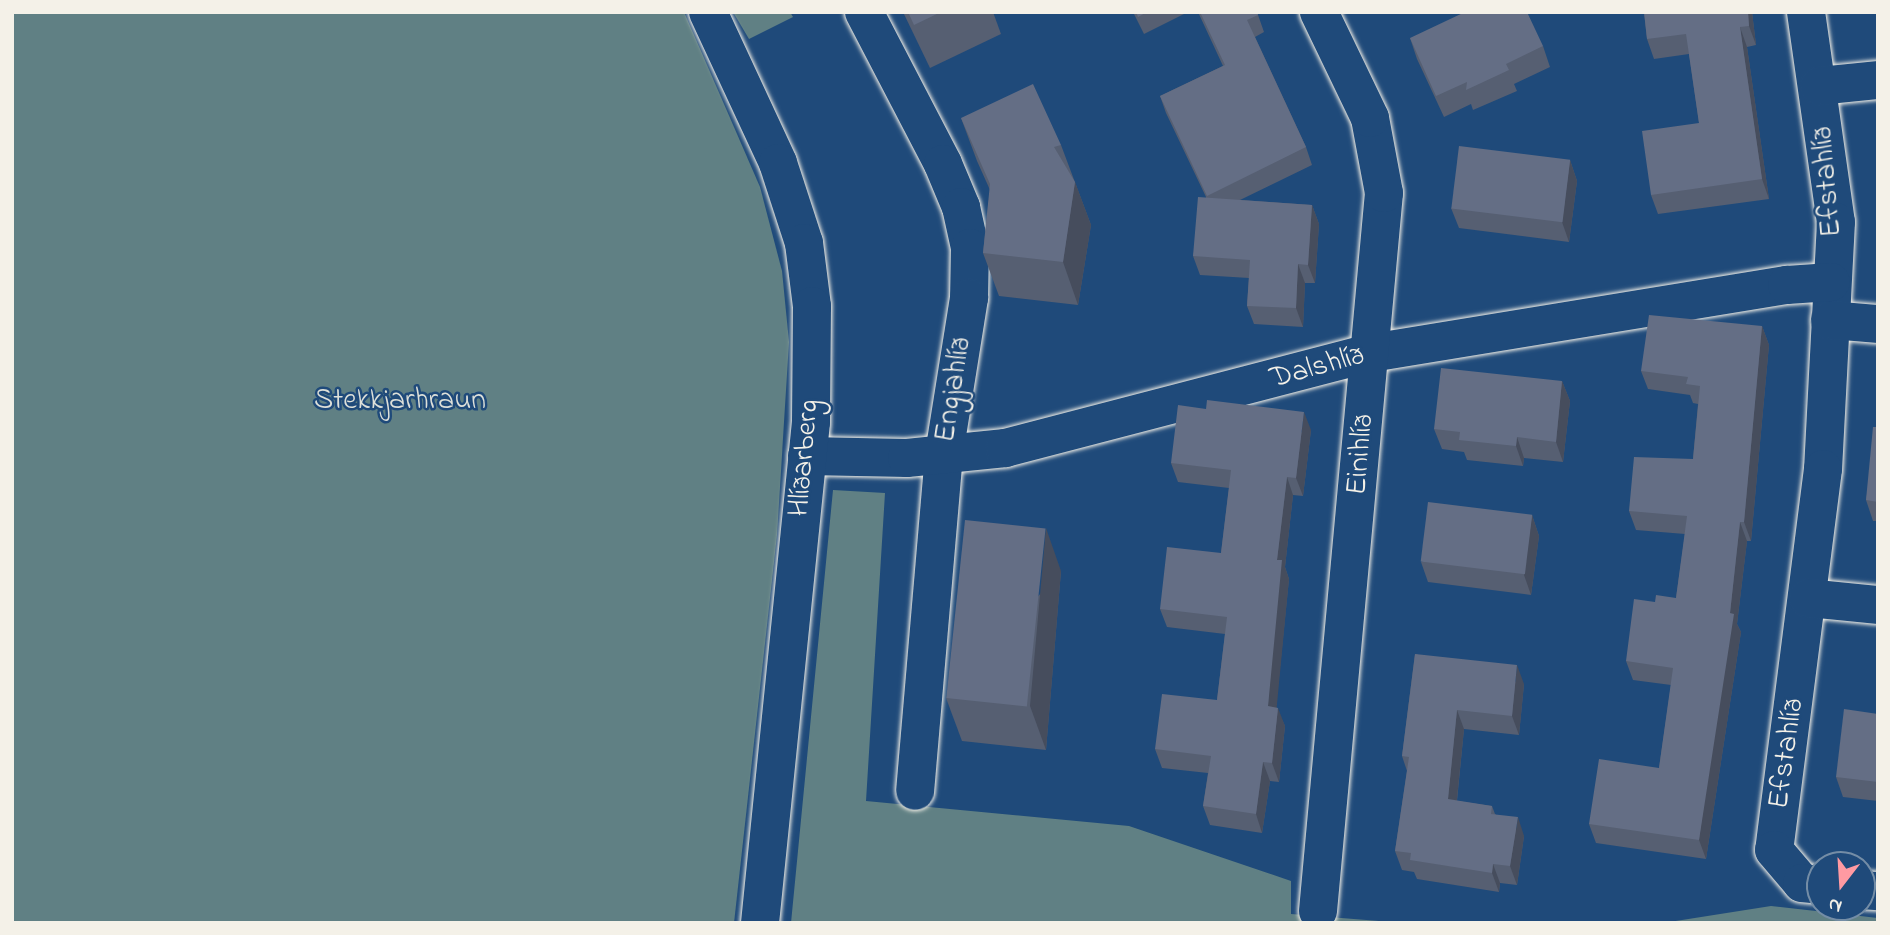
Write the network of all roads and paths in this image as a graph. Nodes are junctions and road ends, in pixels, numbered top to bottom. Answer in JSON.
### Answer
{"nodes":[{"id":1,"x":708,"y":12,"type":"edge"},
{"id":2,"x":864,"y":12,"type":"edge"},
{"id":3,"x":1319,"y":12,"type":"edge"},
{"id":4,"x":1806,"y":12,"type":"edge"},
{"id":5,"x":1878,"y":80,"type":"edge"},
{"id":6,"x":1819,"y":86,"type":"junction"},
{"id":7,"x":1831,"y":282,"type":"junction"},
{"id":8,"x":1830,"y":320,"type":"junction"},
{"id":9,"x":1878,"y":324,"type":"edge"},
{"id":10,"x":1371,"y":353,"type":"junction"},
{"id":11,"x":944,"y":454,"type":"junction"},
{"id":12,"x":807,"y":456,"type":"junction"},
{"id":13,"x":1808,"y":598,"type":"junction"},
{"id":14,"x":1878,"y":605,"type":"edge"},
{"id":15,"x":915,"y":791,"type":"dead end"},
{"id":16,"x":1806,"y":883,"type":"edge"},
{"id":17,"x":1318,"y":911,"type":"dead end"},
{"id":18,"x":760,"y":923,"type":"edge"}],
"edges":[{"from":1,"to":12,"type":"street","name":"Hlíðarberg"},
{"from":2,"to":11,"type":"street","name":"Engjahlíð"},
{"from":3,"to":10,"type":"street","name":"Einihlíð"},
{"from":4,"to":6,"type":"street","name":"Efstahlíð"},
{"from":5,"to":6,"type":"street","name":"Efstahlíð"},
{"from":6,"to":7,"type":"street","name":"Efstahlíð"},
{"from":7,"to":8,"type":"street","name":"Efstahlíð"},
{"from":7,"to":10,"type":"street","name":"Dalshlíð"},
{"from":8,"to":9,"type":"street"},
{"from":8,"to":13,"type":"street","name":"Efstahlíð"},
{"from":10,"to":11,"type":"street","name":"Dalshlíð"},
{"from":10,"to":17,"type":"street","name":"Einihlíð"},
{"from":11,"to":12,"type":"street","name":"Dalshlíð"},
{"from":11,"to":15,"type":"street","name":"Engjahlíð"},
{"from":12,"to":18,"type":"street","name":"Hlíðarberg"},
{"from":13,"to":14,"type":"street"},
{"from":13,"to":16,"type":"street","name":"Efstahlíð"}]}
